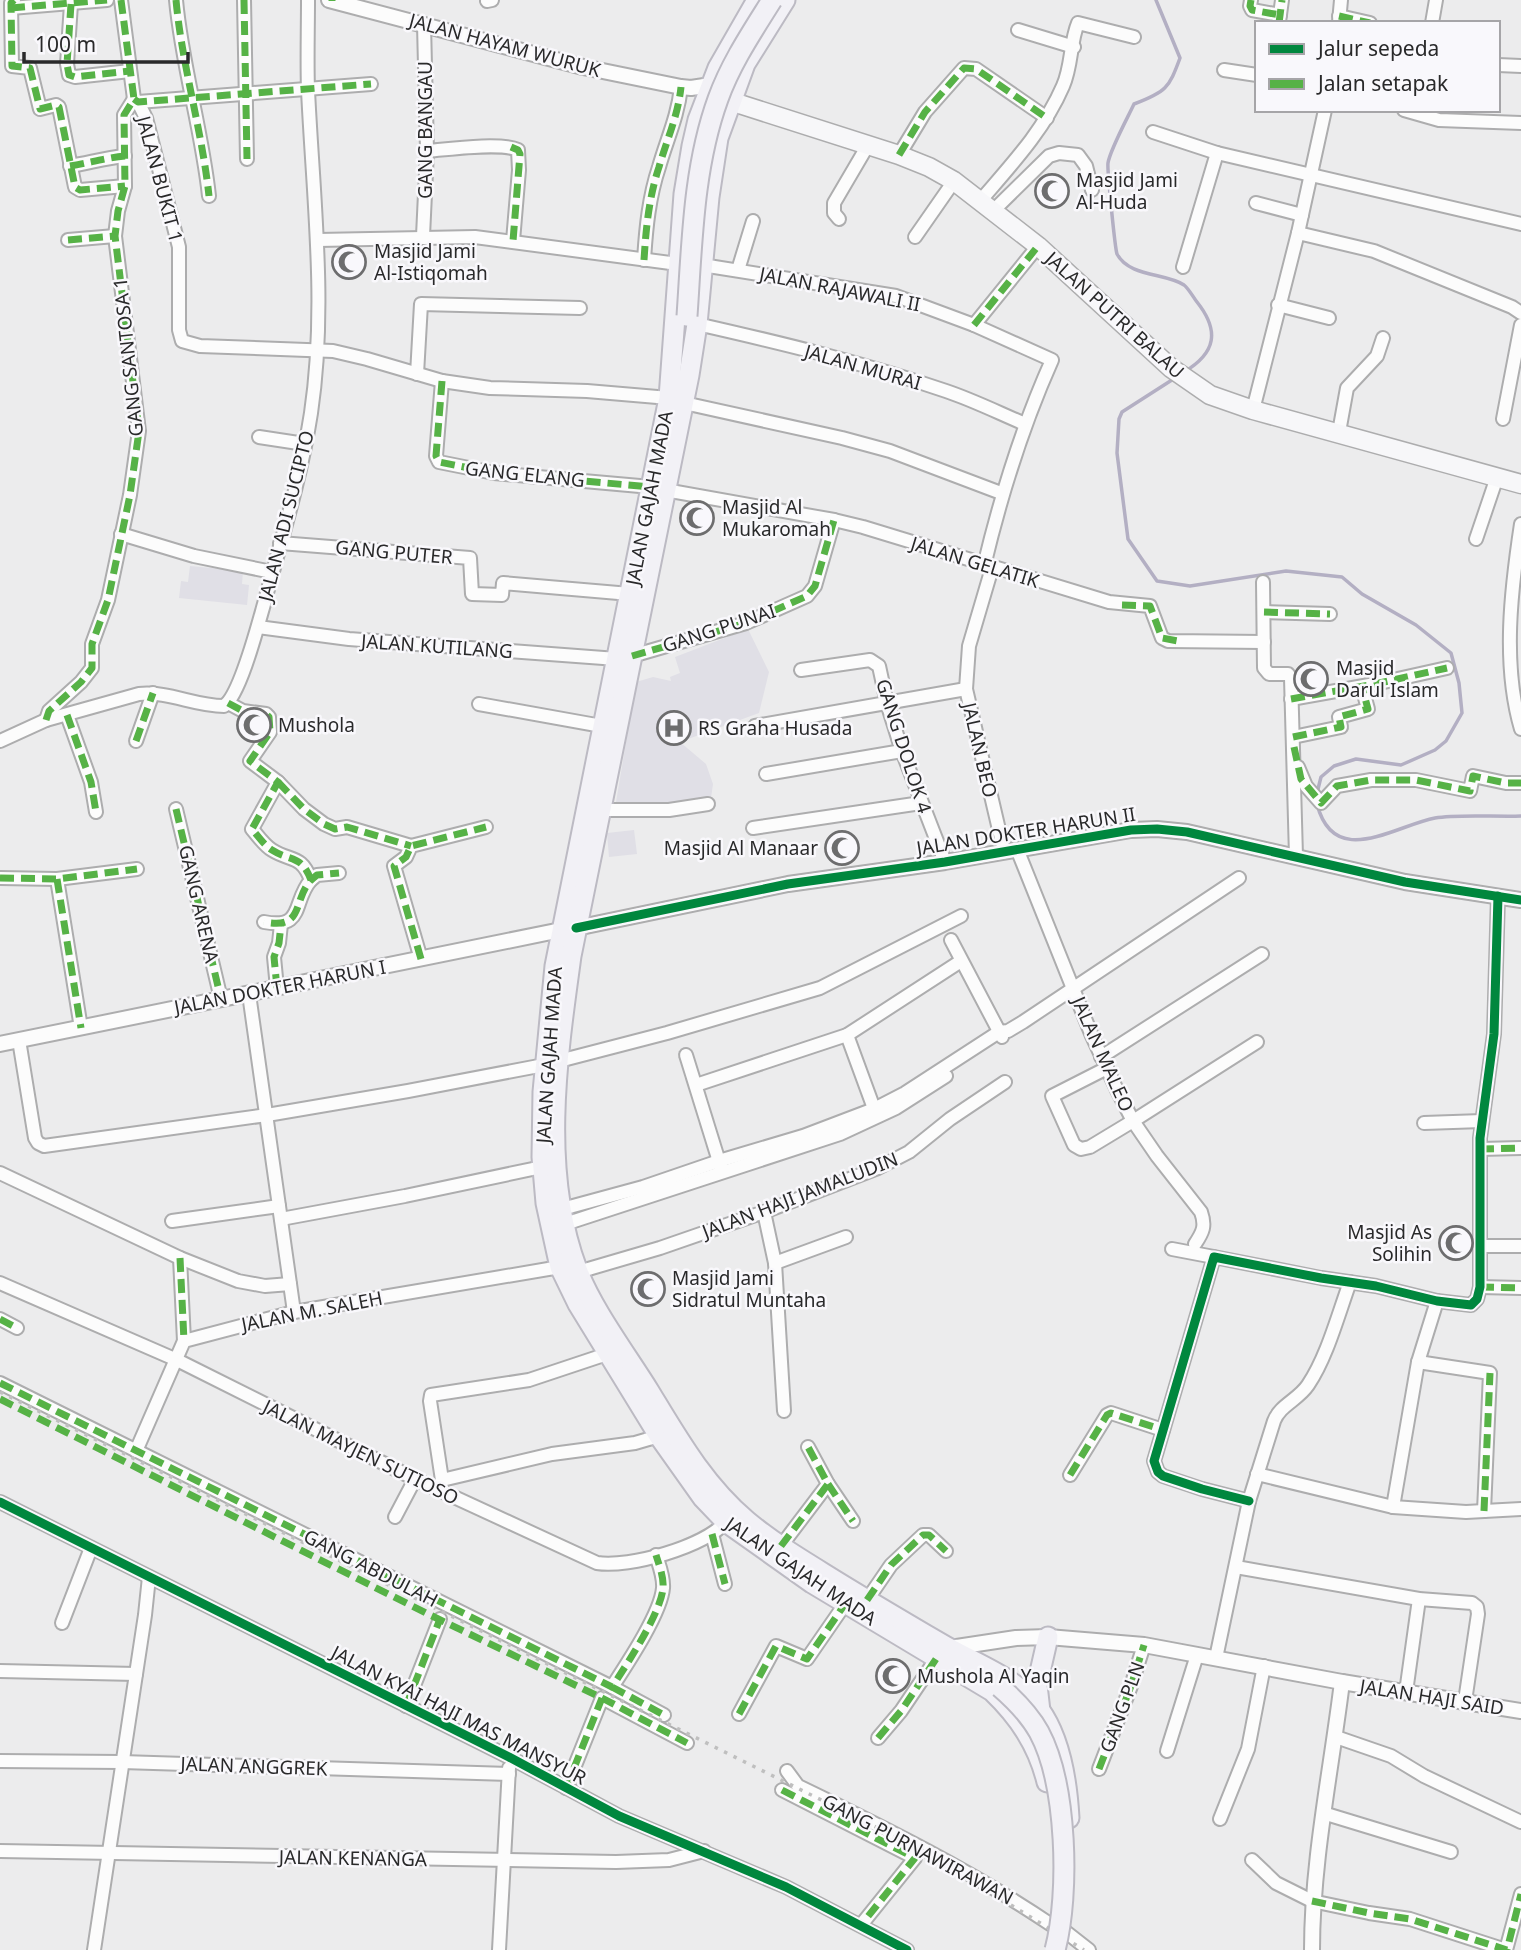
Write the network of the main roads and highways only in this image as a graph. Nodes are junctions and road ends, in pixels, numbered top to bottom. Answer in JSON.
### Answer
{"nodes":[{"id":1,"x":780,"y":1,"type":"edge"},
{"id":2,"x":756,"y":5,"type":"edge"},
{"id":3,"x":770,"y":24,"type":"junction"},
{"id":4,"x":730,"y":101,"type":"junction"},
{"id":5,"x":696,"y":127,"type":"junction"},
{"id":6,"x":718,"y":138,"type":"junction"},
{"id":7,"x":688,"y":166,"type":"junction"},
{"id":8,"x":712,"y":170,"type":"junction"},
{"id":9,"x":690,"y":322,"type":"junction"},
{"id":10,"x":673,"y":345,"type":"junction"},
{"id":11,"x":676,"y":401,"type":"junction"},
{"id":12,"x":1521,"y":484,"type":"edge"},
{"id":13,"x":658,"y":489,"type":"junction"},
{"id":14,"x":624,"y":657,"type":"junction"},
{"id":15,"x":599,"y":782,"type":"junction"},
{"id":16,"x":568,"y":929,"type":"junction"},
{"id":17,"x":550,"y":1106,"type":"junction"},
{"id":18,"x":569,"y":1269,"type":"junction"},
{"id":19,"x":1048,"y":1637,"type":"road end"},
{"id":20,"x":942,"y":1653,"type":"junction"},
{"id":21,"x":993,"y":1682,"type":"junction"},
{"id":22,"x":1044,"y":1719,"type":"junction"},
{"id":23,"x":1029,"y":1735,"type":"junction"},
{"id":24,"x":1060,"y":1936,"type":"edge"},
{"id":25,"x":1048,"y":1950,"type":"edge"},
{"id":26,"x":1055,"y":1950,"type":"edge"}],
"edges":[{"from":1,"to":2,"type":"main road"},
{"from":1,"to":3,"type":"main road","name":"JALAN GAJAH MADA"},
{"from":1,"to":9,"type":"main road","bridge":true},
{"from":2,"to":3,"type":"main road"},
{"from":2,"to":5,"type":"main road","name":"JALAN GAJAH MADA"},
{"from":3,"to":4,"type":"main road","name":"JALAN GAJAH MADA"},
{"from":4,"to":6,"type":"main road","name":"JALAN GAJAH MADA"},
{"from":4,"to":12,"type":"main road","name":"JALAN PUTRI BALAU"},
{"from":5,"to":6,"type":"main road"},
{"from":5,"to":7,"type":"main road","name":"JALAN GAJAH MADA"},
{"from":6,"to":8,"type":"main road","name":"JALAN GAJAH MADA"},
{"from":7,"to":8,"type":"main road"},
{"from":7,"to":10,"type":"main road","name":"JALAN GAJAH MADA"},
{"from":8,"to":9,"type":"main road","name":"JALAN GAJAH MADA"},
{"from":9,"to":10,"type":"main road"},
{"from":9,"to":11,"type":"main road","name":"JALAN GAJAH MADA"},
{"from":10,"to":11,"type":"main road","name":"JALAN GAJAH MADA"},
{"from":11,"to":13,"type":"main road","name":"JALAN GAJAH MADA"},
{"from":13,"to":14,"type":"main road","name":"JALAN GAJAH MADA"},
{"from":13,"to":14,"type":"main road","name":"JALAN GAJAH MADA"},
{"from":14,"to":15,"type":"main road","name":"JALAN GAJAH MADA"},
{"from":14,"to":15,"type":"main road","name":"JALAN GAJAH MADA"},
{"from":15,"to":16,"type":"main road","name":"JALAN GAJAH MADA"},
{"from":15,"to":16,"type":"main road","name":"JALAN GAJAH MADA"},
{"from":16,"to":17,"type":"main road","name":"JALAN GAJAH MADA"},
{"from":17,"to":18,"type":"main road","name":"JALAN GAJAH MADA"},
{"from":17,"to":18,"type":"main road","name":"JALAN GAJAH MADA"},
{"from":18,"to":20,"type":"main road","name":"JALAN GAJAH MADA"},
{"from":18,"to":20,"type":"main road","name":"JALAN GAJAH MADA"},
{"from":19,"to":22,"type":"main road"},
{"from":20,"to":21,"type":"main road","name":"JALAN GAJAH MADA"},
{"from":21,"to":22,"type":"main road","name":"JALAN GAJAH MADA"},
{"from":21,"to":23,"type":"main road","name":"JALAN GAJAH MADA"},
{"from":21,"to":26,"type":"main road","bridge":true},
{"from":22,"to":23,"type":"main road"},
{"from":22,"to":24,"type":"main road","name":"JALAN GAJAH MADA"},
{"from":23,"to":24,"type":"main road","name":"JALAN GAJAH MADA"},
{"from":24,"to":25,"type":"main road","name":"JALAN GAJAH MADA"}]}
